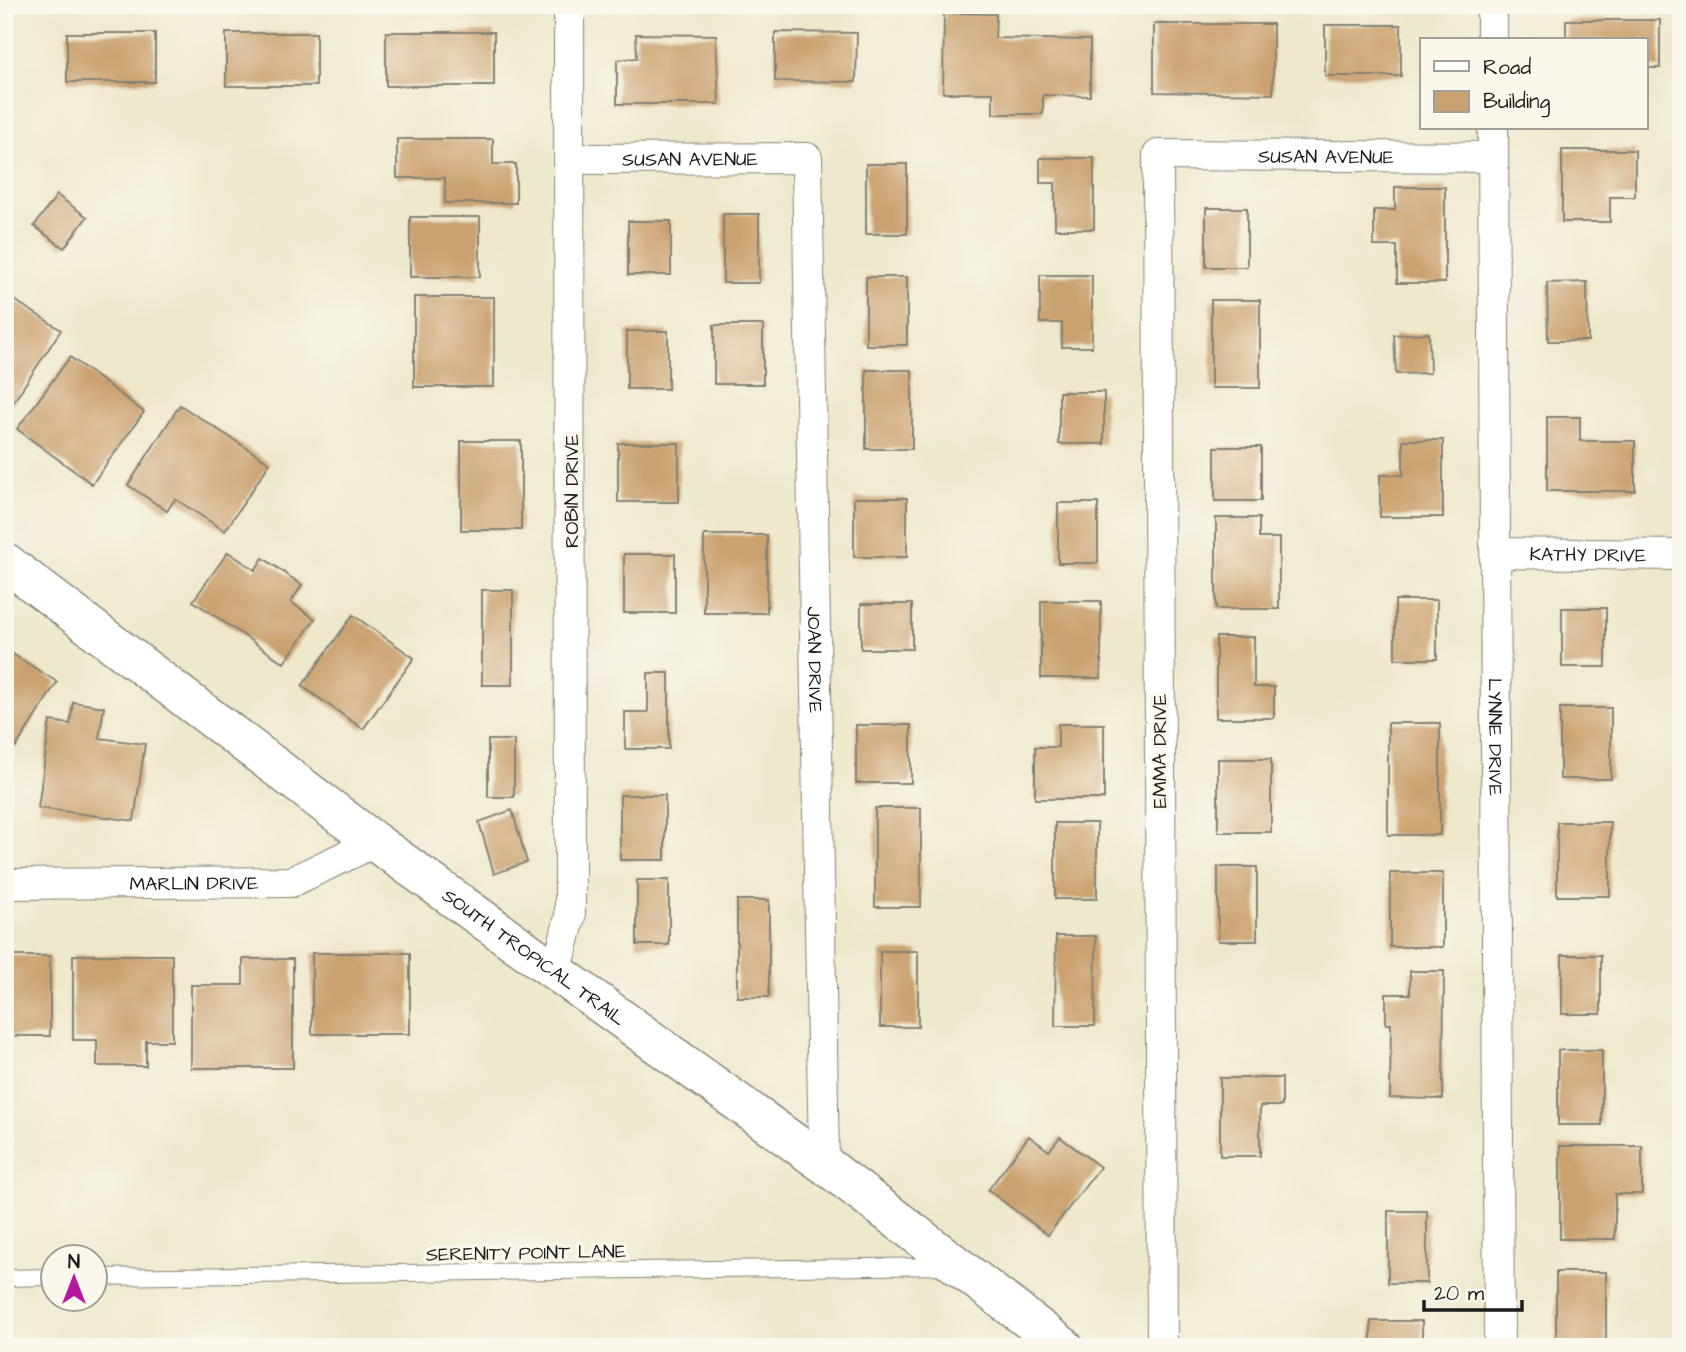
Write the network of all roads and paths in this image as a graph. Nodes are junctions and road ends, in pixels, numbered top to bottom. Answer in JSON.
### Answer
{"nodes":[{"id":1,"x":569,"y":5,"type":"edge"},
{"id":2,"x":1492,"y":5,"type":"edge"},
{"id":3,"x":1492,"y":38,"type":"edge"},
{"id":4,"x":1493,"y":130,"type":"edge"},
{"id":5,"x":1157,"y":155,"type":"joint"},
{"id":6,"x":1493,"y":157,"type":"junction"},
{"id":7,"x":807,"y":158,"type":"joint"},
{"id":8,"x":571,"y":159,"type":"junction"},
{"id":9,"x":1497,"y":553,"type":"junction"},
{"id":10,"x":1681,"y":555,"type":"edge"},
{"id":11,"x":5,"y":562,"type":"edge"},
{"id":12,"x":375,"y":842,"type":"junction"},
{"id":13,"x":5,"y":884,"type":"edge"},
{"id":14,"x":556,"y":974,"type":"junction"},
{"id":15,"x":824,"y":1164,"type":"junction"},
{"id":16,"x":957,"y":1265,"type":"junction"},
{"id":17,"x":38,"y":1277,"type":"edge"},
{"id":18,"x":108,"y":1277,"type":"edge"},
{"id":19,"x":5,"y":1278,"type":"edge"},
{"id":20,"x":1064,"y":1347,"type":"edge"},
{"id":21,"x":1162,"y":1347,"type":"edge"},
{"id":22,"x":1499,"y":1347,"type":"edge"}],
"edges":[{"from":1,"to":8,"type":"street","name":"ROBIN DRIVE"},
{"from":2,"to":3,"type":"street"},
{"from":4,"to":6,"type":"street","name":"LYNNE DRIVE"},
{"from":5,"to":6,"type":"street","name":"SUSAN AVENUE"},
{"from":5,"to":21,"type":"street","name":"EMMA DRIVE"},
{"from":6,"to":9,"type":"street","name":"LYNNE DRIVE"},
{"from":7,"to":8,"type":"street","name":"SUSAN AVENUE"},
{"from":7,"to":15,"type":"street","name":"JOAN DRIVE"},
{"from":8,"to":14,"type":"street","name":"ROBIN DRIVE"},
{"from":9,"to":10,"type":"street","name":"KATHY DRIVE"},
{"from":9,"to":22,"type":"street","name":"LYNNE DRIVE"},
{"from":11,"to":12,"type":"street","name":"SOUTH TROPICAL TRAIL"},
{"from":12,"to":13,"type":"street","name":"MARLIN DRIVE"},
{"from":12,"to":14,"type":"street","name":"SOUTH TROPICAL TRAIL"},
{"from":14,"to":15,"type":"street","name":"SOUTH TROPICAL TRAIL"},
{"from":15,"to":16,"type":"street","name":"SOUTH TROPICAL TRAIL"},
{"from":16,"to":18,"type":"lane","name":"SERENITY POINT LANE"},
{"from":16,"to":20,"type":"street","name":"SOUTH TROPICAL TRAIL"},
{"from":17,"to":19,"type":"lane"}]}
